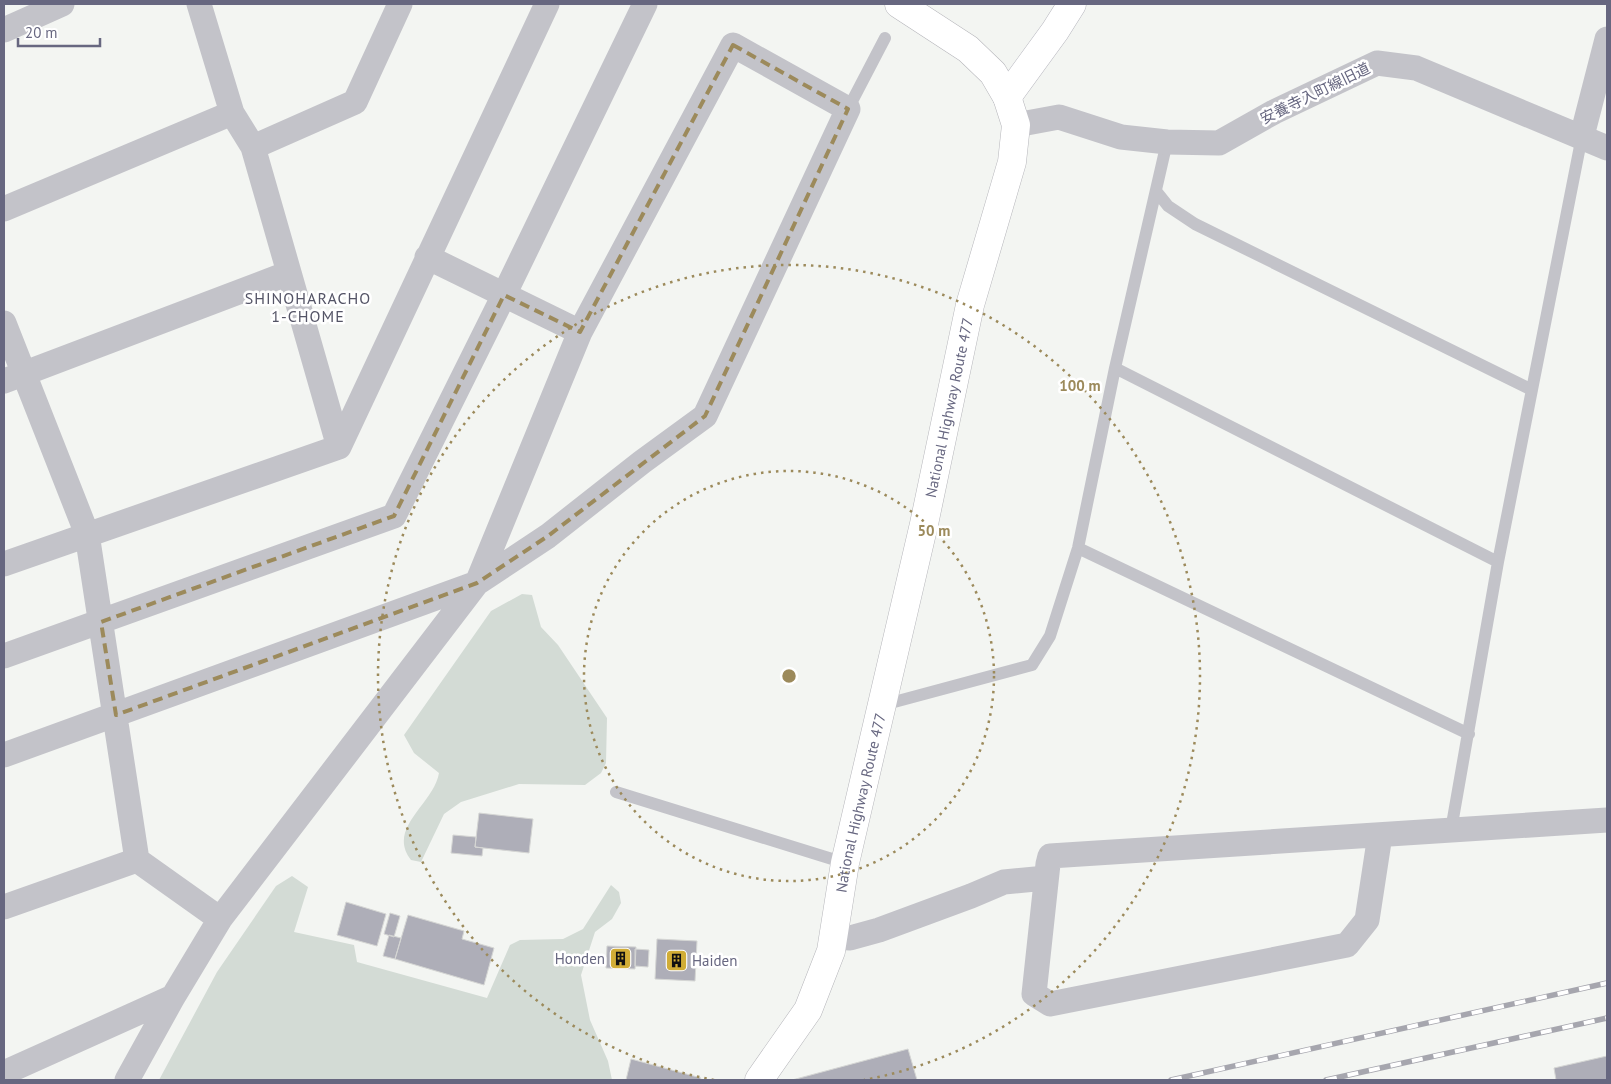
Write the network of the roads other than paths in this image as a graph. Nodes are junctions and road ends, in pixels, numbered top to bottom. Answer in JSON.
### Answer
{"nodes":[{"id":1,"x":62,"y":4,"type":"edge"},
{"id":2,"x":199,"y":4,"type":"edge"},
{"id":3,"x":400,"y":4,"type":"edge"},
{"id":4,"x":547,"y":4,"type":"edge"},
{"id":5,"x":645,"y":4,"type":"edge"},
{"id":6,"x":899,"y":4,"type":"edge"},
{"id":7,"x":1072,"y":4,"type":"edge"},
{"id":8,"x":4,"y":30,"type":"edge"},
{"id":9,"x":885,"y":38,"type":"dead end"},
{"id":10,"x":1607,"y":39,"type":"edge"},
{"id":11,"x":1007,"y":97,"type":"junction"},
{"id":12,"x":848,"y":109,"type":"junction"},
{"id":13,"x":232,"y":113,"type":"junction"},
{"id":14,"x":1016,"y":125,"type":"junction"},
{"id":15,"x":1582,"y":136,"type":"junction"},
{"id":16,"x":1167,"y":142,"type":"junction"},
{"id":17,"x":253,"y":147,"type":"junction"},
{"id":18,"x":1607,"y":148,"type":"edge"},
{"id":19,"x":1156,"y":191,"type":"junction"},
{"id":20,"x":4,"y":209,"type":"edge"},
{"id":21,"x":427,"y":258,"type":"junction"},
{"id":22,"x":289,"y":273,"type":"junction"},
{"id":23,"x":504,"y":295,"type":"junction"},
{"id":24,"x":4,"y":323,"type":"edge"},
{"id":25,"x":580,"y":332,"type":"junction"},
{"id":26,"x":1115,"y":368,"type":"junction"},
{"id":27,"x":14,"y":377,"type":"edge"},
{"id":28,"x":1532,"y":390,"type":"junction"},
{"id":29,"x":339,"y":447,"type":"junction"},
{"id":30,"x":88,"y":534,"type":"junction"},
{"id":31,"x":1078,"y":548,"type":"junction"},
{"id":32,"x":1498,"y":562,"type":"junction"},
{"id":33,"x":4,"y":564,"type":"edge"},
{"id":34,"x":477,"y":582,"type":"junction"},
{"id":35,"x":101,"y":622,"type":"junction"},
{"id":36,"x":4,"y":656,"type":"edge"},
{"id":37,"x":883,"y":705,"type":"junction"},
{"id":38,"x":116,"y":715,"type":"junction"},
{"id":39,"x":1469,"y":734,"type":"junction"},
{"id":40,"x":4,"y":755,"type":"edge"},
{"id":41,"x":616,"y":792,"type":"dead end"},
{"id":42,"x":1607,"y":820,"type":"edge"},
{"id":43,"x":1451,"y":830,"type":"junction"},
{"id":44,"x":1380,"y":835,"type":"junction"},
{"id":45,"x":137,"y":860,"type":"junction"},
{"id":46,"x":846,"y":863,"type":"junction"},
{"id":47,"x":1046,"y":878,"type":"junction"},
{"id":48,"x":4,"y":907,"type":"edge"},
{"id":49,"x":220,"y":919,"type":"junction"},
{"id":50,"x":833,"y":937,"type":"junction"},
{"id":51,"x":173,"y":997,"type":"junction"},
{"id":52,"x":4,"y":1072,"type":"edge"},
{"id":53,"x":127,"y":1080,"type":"edge"},
{"id":54,"x":758,"y":1080,"type":"edge"}],
"edges":[{"from":1,"to":8,"type":"street"},
{"from":2,"to":13,"type":"street"},
{"from":3,"to":17,"type":"street"},
{"from":4,"to":21,"type":"street"},
{"from":5,"to":23,"type":"street"},
{"from":6,"to":11,"type":"main road","name":"National Highway Route 477"},
{"from":7,"to":11,"type":"main road"},
{"from":9,"to":12,"type":"lane"},
{"from":10,"to":15,"type":"street"},
{"from":11,"to":14,"type":"main road","name":"National Highway Route 477"},
{"from":12,"to":25,"type":"street"},
{"from":12,"to":34,"type":"street"},
{"from":13,"to":17,"type":"street"},
{"from":13,"to":20,"type":"street"},
{"from":14,"to":16,"type":"street","name":"安養寺入町線旧道"},
{"from":14,"to":37,"type":"main road","name":"National Highway Route 477"},
{"from":15,"to":16,"type":"street","name":"安養寺入町線旧道"},
{"from":15,"to":18,"type":"street","name":"安養寺入町線旧道"},
{"from":15,"to":28,"type":"lane"},
{"from":16,"to":19,"type":"lane"},
{"from":17,"to":22,"type":"street"},
{"from":19,"to":26,"type":"lane"},
{"from":19,"to":28,"type":"lane"},
{"from":21,"to":23,"type":"street"},
{"from":21,"to":29,"type":"street"},
{"from":22,"to":27,"type":"street"},
{"from":22,"to":29,"type":"street"},
{"from":23,"to":25,"type":"street"},
{"from":23,"to":35,"type":"street"},
{"from":24,"to":27,"type":"street"},
{"from":25,"to":34,"type":"street"},
{"from":26,"to":31,"type":"lane"},
{"from":26,"to":32,"type":"lane"},
{"from":27,"to":30,"type":"street"},
{"from":28,"to":32,"type":"lane"},
{"from":29,"to":30,"type":"street"},
{"from":30,"to":33,"type":"street"},
{"from":30,"to":35,"type":"street"},
{"from":31,"to":37,"type":"lane"},
{"from":31,"to":39,"type":"lane"},
{"from":32,"to":39,"type":"lane"},
{"from":34,"to":38,"type":"street"},
{"from":34,"to":49,"type":"street"},
{"from":35,"to":36,"type":"street"},
{"from":35,"to":38,"type":"street"},
{"from":37,"to":46,"type":"main road","name":"National Highway Route 477"},
{"from":38,"to":40,"type":"street"},
{"from":38,"to":45,"type":"street"},
{"from":39,"to":43,"type":"lane"},
{"from":41,"to":46,"type":"lane"},
{"from":42,"to":43,"type":"street"},
{"from":43,"to":44,"type":"street"},
{"from":44,"to":47,"type":"street"},
{"from":44,"to":47,"type":"street"},
{"from":45,"to":48,"type":"street"},
{"from":45,"to":49,"type":"street"},
{"from":46,"to":50,"type":"main road","name":"National Highway Route 477"},
{"from":47,"to":50,"type":"street"},
{"from":49,"to":51,"type":"street"},
{"from":50,"to":54,"type":"main road","name":"National Highway Route 477"},
{"from":51,"to":52,"type":"street"},
{"from":51,"to":53,"type":"street"}]}
